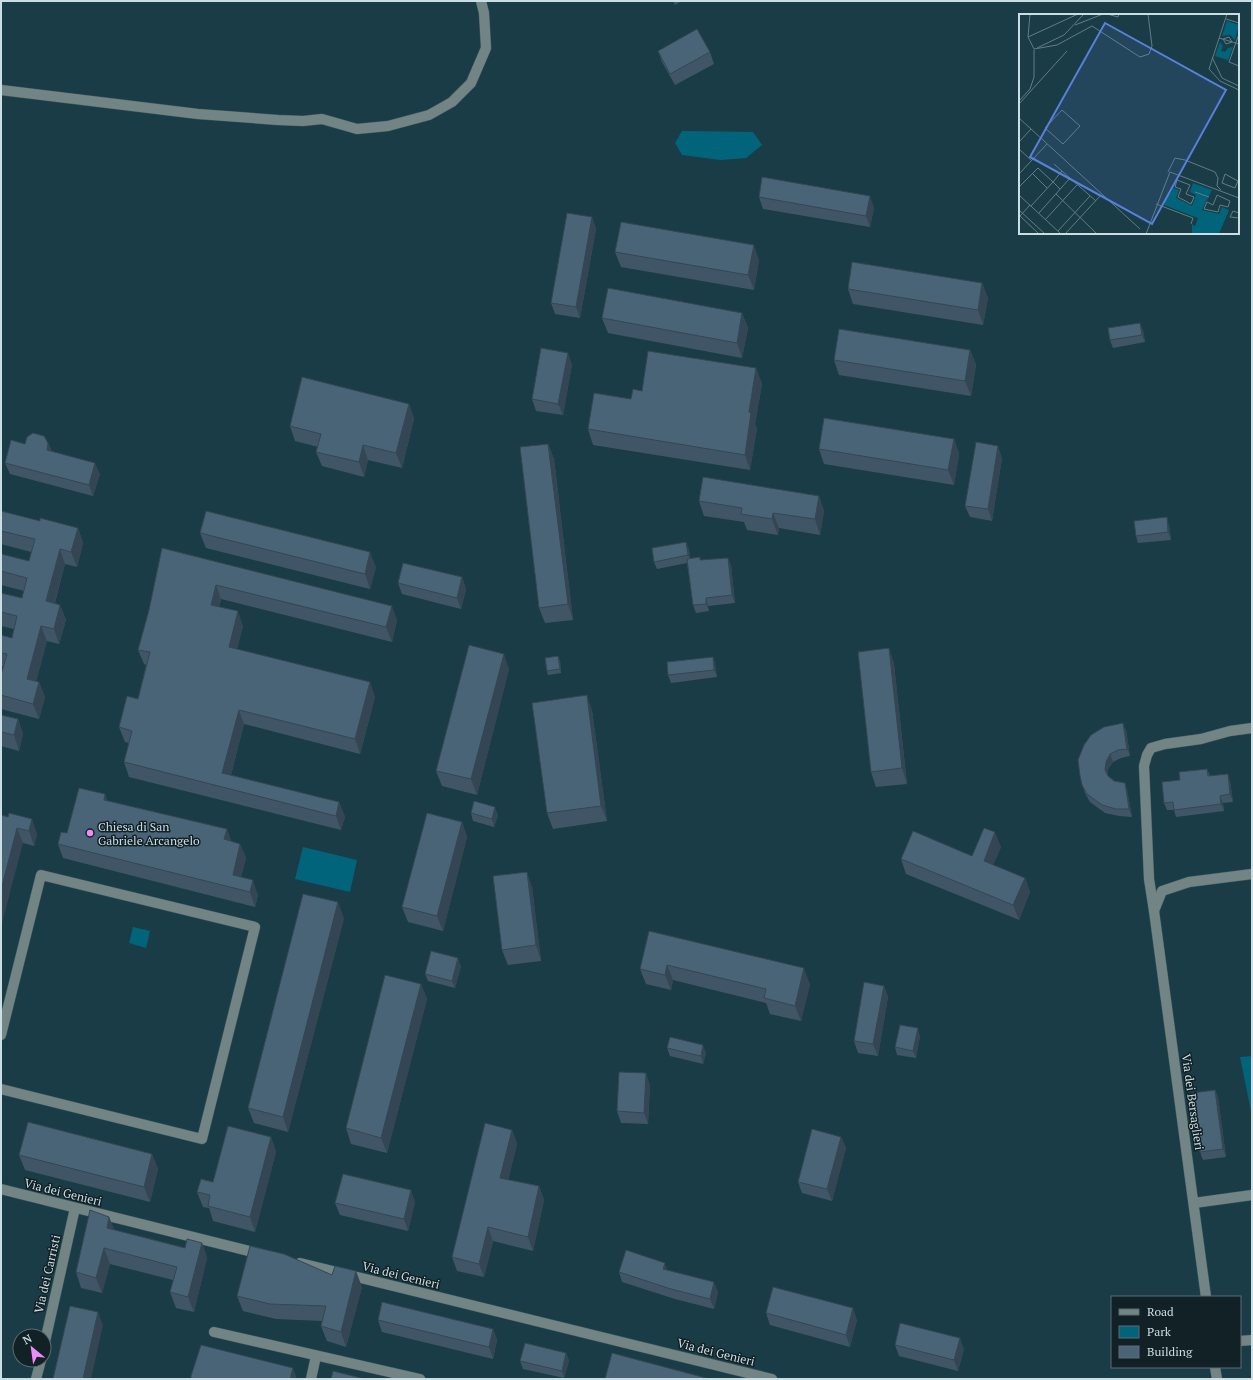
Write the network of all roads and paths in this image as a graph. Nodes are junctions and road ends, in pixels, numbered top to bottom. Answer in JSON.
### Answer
{"nodes":[{"id":1,"x":481,"y":1,"type":"edge"},
{"id":2,"x":1,"y":90,"type":"edge"},
{"id":3,"x":1252,"y":728,"type":"edge"},
{"id":4,"x":1252,"y":874,"type":"edge"},
{"id":5,"x":1154,"y":911,"type":"junction"},
{"id":6,"x":1,"y":1035,"type":"edge"},
{"id":7,"x":1,"y":1090,"type":"edge"},
{"id":8,"x":1,"y":1189,"type":"edge"},
{"id":9,"x":1252,"y":1195,"type":"edge"},
{"id":10,"x":1194,"y":1202,"type":"junction"},
{"id":11,"x":75,"y":1208,"type":"junction"},
{"id":12,"x":269,"y":1256,"type":"edge"},
{"id":13,"x":293,"y":1261,"type":"edge"},
{"id":14,"x":1206,"y":1296,"type":"edge"},
{"id":15,"x":48,"y":1328,"type":"edge"},
{"id":16,"x":214,"y":1332,"type":"dead end"},
{"id":17,"x":1252,"y":1340,"type":"edge"},
{"id":18,"x":1241,"y":1341,"type":"edge"},
{"id":19,"x":316,"y":1356,"type":"junction"},
{"id":20,"x":39,"y":1368,"type":"edge"},
{"id":21,"x":1215,"y":1368,"type":"edge"},
{"id":22,"x":409,"y":1378,"type":"edge"},
{"id":23,"x":36,"y":1379,"type":"edge"},
{"id":24,"x":311,"y":1379,"type":"edge"},
{"id":25,"x":420,"y":1379,"type":"edge"},
{"id":26,"x":772,"y":1379,"type":"edge"},
{"id":27,"x":1217,"y":1379,"type":"edge"}],
"edges":[{"from":1,"to":2,"type":"street"},
{"from":3,"to":5,"type":"street","name":"Via dei Bersaglieri"},
{"from":4,"to":5,"type":"street","name":"Via dei Bersaglieri"},
{"from":5,"to":10,"type":"street","name":"Via dei Bersaglieri"},
{"from":6,"to":7,"type":"street"},
{"from":8,"to":11,"type":"street","name":"Via dei Genieri"},
{"from":9,"to":10,"type":"street"},
{"from":10,"to":14,"type":"street","name":"Via dei Bersaglieri"},
{"from":11,"to":12,"type":"street","name":"Via dei Genieri"},
{"from":11,"to":15,"type":"street","name":"Via dei Carristi"},
{"from":13,"to":26,"type":"street","name":"Via dei Genieri"},
{"from":16,"to":19,"type":"street"},
{"from":17,"to":18,"type":"street"},
{"from":19,"to":22,"type":"street"},
{"from":19,"to":24,"type":"street"},
{"from":20,"to":23,"type":"street"},
{"from":21,"to":27,"type":"street"},
{"from":22,"to":25,"type":"street"}]}
